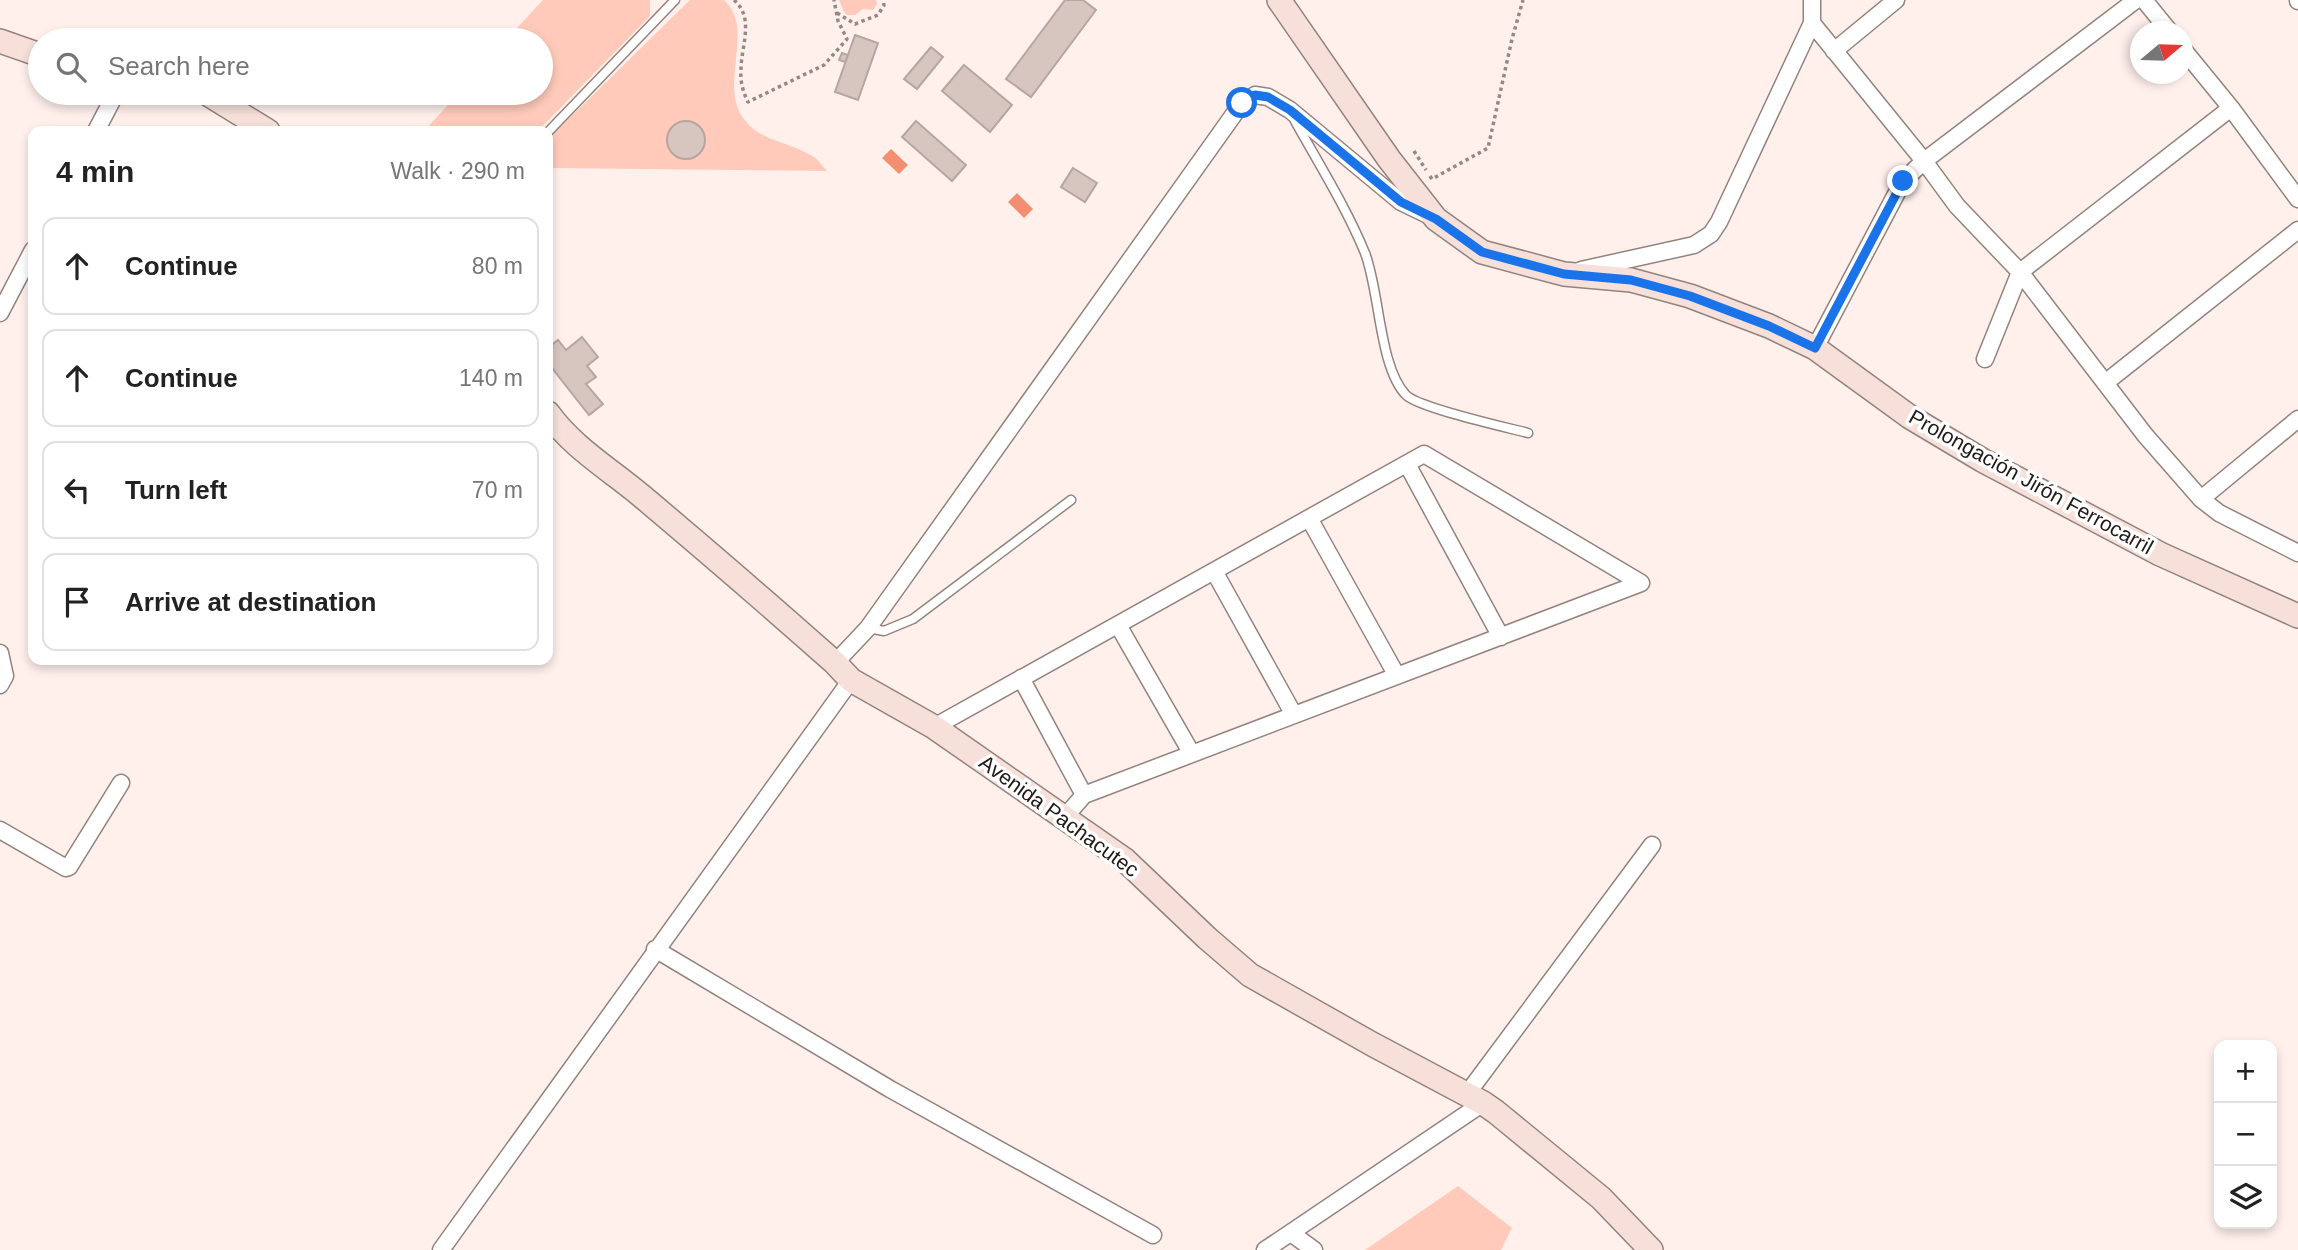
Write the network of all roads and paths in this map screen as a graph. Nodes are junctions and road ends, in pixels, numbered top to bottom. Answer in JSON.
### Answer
{"nodes":[{"id":1,"x":675,"y":0,"type":"edge"},
{"id":2,"x":734,"y":0,"type":"edge"},
{"id":3,"x":834,"y":0,"type":"edge"},
{"id":4,"x":883,"y":0,"type":"edge"},
{"id":5,"x":1279,"y":0,"type":"edge"},
{"id":6,"x":1523,"y":0,"type":"edge"},
{"id":7,"x":1812,"y":0,"type":"edge"},
{"id":8,"x":1896,"y":0,"type":"edge"},
{"id":9,"x":2136,"y":0,"type":"edge"},
{"id":10,"x":2144,"y":0,"type":"edge"},
{"id":11,"x":835,"y":12,"type":"junction"},
{"id":12,"x":2160,"y":21,"type":"edge"},
{"id":13,"x":1812,"y":23,"type":"junction"},
{"id":14,"x":0,"y":41,"type":"edge"},
{"id":15,"x":28,"y":51,"type":"edge"},
{"id":16,"x":1834,"y":51,"type":"junction"},
{"id":17,"x":2193,"y":61,"type":"edge"},
{"id":18,"x":110,"y":105,"type":"edge"},
{"id":19,"x":226,"y":105,"type":"edge"},
{"id":20,"x":2231,"y":108,"type":"junction"},
{"id":21,"x":1290,"y":110,"type":"junction"},
{"id":22,"x":99,"y":126,"type":"edge"},
{"id":23,"x":260,"y":126,"type":"edge"},
{"id":24,"x":553,"y":127,"type":"edge"},
{"id":25,"x":1414,"y":151,"type":"dead end"},
{"id":26,"x":1923,"y":161,"type":"junction"},
{"id":27,"x":2298,"y":199,"type":"edge"},
{"id":28,"x":1436,"y":219,"type":"junction"},
{"id":29,"x":2298,"y":230,"type":"edge"},
{"id":30,"x":28,"y":260,"type":"edge"},
{"id":31,"x":2020,"y":272,"type":"junction"},
{"id":32,"x":1564,"y":274,"type":"junction"},
{"id":33,"x":0,"y":313,"type":"edge"},
{"id":34,"x":1815,"y":348,"type":"junction"},
{"id":35,"x":1985,"y":359,"type":"dead end"},
{"id":36,"x":2105,"y":383,"type":"junction"},
{"id":37,"x":2298,"y":419,"type":"edge"},
{"id":38,"x":553,"y":420,"type":"edge"},
{"id":39,"x":1528,"y":433,"type":"dead end"},
{"id":40,"x":1407,"y":464,"type":"junction"},
{"id":41,"x":2202,"y":499,"type":"junction"},
{"id":42,"x":1071,"y":500,"type":"dead end"},
{"id":43,"x":1309,"y":518,"type":"junction"},
{"id":44,"x":2298,"y":553,"type":"edge"},
{"id":45,"x":1214,"y":571,"type":"junction"},
{"id":46,"x":2298,"y":617,"type":"edge"},
{"id":47,"x":1118,"y":625,"type":"junction"},
{"id":48,"x":868,"y":628,"type":"junction"},
{"id":49,"x":1501,"y":637,"type":"junction"},
{"id":50,"x":0,"y":653,"type":"edge"},
{"id":51,"x":843,"y":671,"type":"junction"},
{"id":52,"x":1397,"y":676,"type":"junction"},
{"id":53,"x":1021,"y":678,"type":"junction"},
{"id":54,"x":0,"y":685,"type":"edge"},
{"id":55,"x":1294,"y":715,"type":"junction"},
{"id":56,"x":934,"y":727,"type":"junction"},
{"id":57,"x":1192,"y":754,"type":"junction"},
{"id":58,"x":121,"y":783,"type":"dead end"},
{"id":59,"x":1084,"y":795,"type":"junction"},
{"id":60,"x":1064,"y":817,"type":"junction"},
{"id":61,"x":0,"y":830,"type":"edge"},
{"id":62,"x":1652,"y":845,"type":"dead end"},
{"id":63,"x":655,"y":949,"type":"junction"},
{"id":64,"x":1475,"y":1099,"type":"junction"},
{"id":65,"x":1291,"y":1233,"type":"junction"},
{"id":66,"x":1153,"y":1235,"type":"dead end"},
{"id":67,"x":441,"y":1250,"type":"edge"},
{"id":68,"x":1265,"y":1250,"type":"edge"},
{"id":69,"x":1314,"y":1250,"type":"edge"},
{"id":70,"x":1651,"y":1250,"type":"edge"}],
"edges":[{"from":1,"to":24,"type":"lane"},
{"from":2,"to":11,"type":"path"},
{"from":3,"to":11,"type":"path"},
{"from":4,"to":11,"type":"path"},
{"from":5,"to":28,"type":"main road","name":"Prolongación Jirón Ferrocarril"},
{"from":6,"to":25,"type":"path"},
{"from":7,"to":13,"type":"street"},
{"from":8,"to":16,"type":"street"},
{"from":9,"to":26,"type":"street"},
{"from":10,"to":12,"type":"street"},
{"from":13,"to":16,"type":"street"},
{"from":13,"to":32,"type":"street"},
{"from":14,"to":15,"type":"main road"},
{"from":16,"to":26,"type":"street"},
{"from":17,"to":20,"type":"street"},
{"from":18,"to":22,"type":"street"},
{"from":19,"to":23,"type":"main road"},
{"from":20,"to":27,"type":"street"},
{"from":20,"to":31,"type":"street"},
{"from":21,"to":28,"type":"street"},
{"from":21,"to":39,"type":"lane"},
{"from":21,"to":48,"type":"street"},
{"from":26,"to":31,"type":"street"},
{"from":26,"to":34,"type":"street"},
{"from":28,"to":32,"type":"main road","name":"Prolongación Jirón Ferrocarril"},
{"from":29,"to":36,"type":"street"},
{"from":30,"to":33,"type":"street"},
{"from":31,"to":35,"type":"street"},
{"from":31,"to":36,"type":"street"},
{"from":32,"to":34,"type":"main road","name":"Prolongación Jirón Ferrocarril"},
{"from":34,"to":46,"type":"main road","name":"Prolongación Jirón Ferrocarril"},
{"from":36,"to":41,"type":"street"},
{"from":37,"to":41,"type":"street"},
{"from":38,"to":51,"type":"main road","name":"Avenida Pachacutec"},
{"from":40,"to":43,"type":"street"},
{"from":40,"to":49,"type":"street"},
{"from":40,"to":49,"type":"street"},
{"from":41,"to":44,"type":"street"},
{"from":42,"to":48,"type":"lane"},
{"from":43,"to":45,"type":"street"},
{"from":43,"to":52,"type":"street"},
{"from":45,"to":47,"type":"street"},
{"from":45,"to":55,"type":"street"},
{"from":47,"to":53,"type":"street"},
{"from":47,"to":57,"type":"street"},
{"from":48,"to":51,"type":"street"},
{"from":49,"to":52,"type":"street"},
{"from":50,"to":54,"type":"street"},
{"from":51,"to":56,"type":"main road","name":"Avenida Pachacutec"},
{"from":51,"to":63,"type":"street"},
{"from":52,"to":55,"type":"street"},
{"from":53,"to":56,"type":"street"},
{"from":53,"to":59,"type":"street"},
{"from":55,"to":57,"type":"street"},
{"from":56,"to":60,"type":"main road","name":"Avenida Pachacutec"},
{"from":57,"to":59,"type":"street"},
{"from":58,"to":61,"type":"street"},
{"from":59,"to":60,"type":"street"},
{"from":60,"to":64,"type":"main road","name":"Avenida Pachacutec"},
{"from":62,"to":64,"type":"street"},
{"from":63,"to":66,"type":"street"},
{"from":63,"to":67,"type":"street"},
{"from":64,"to":65,"type":"street"},
{"from":64,"to":70,"type":"main road","name":"Avenida Pachacutec"},
{"from":65,"to":68,"type":"street"},
{"from":65,"to":69,"type":"street"}]}
